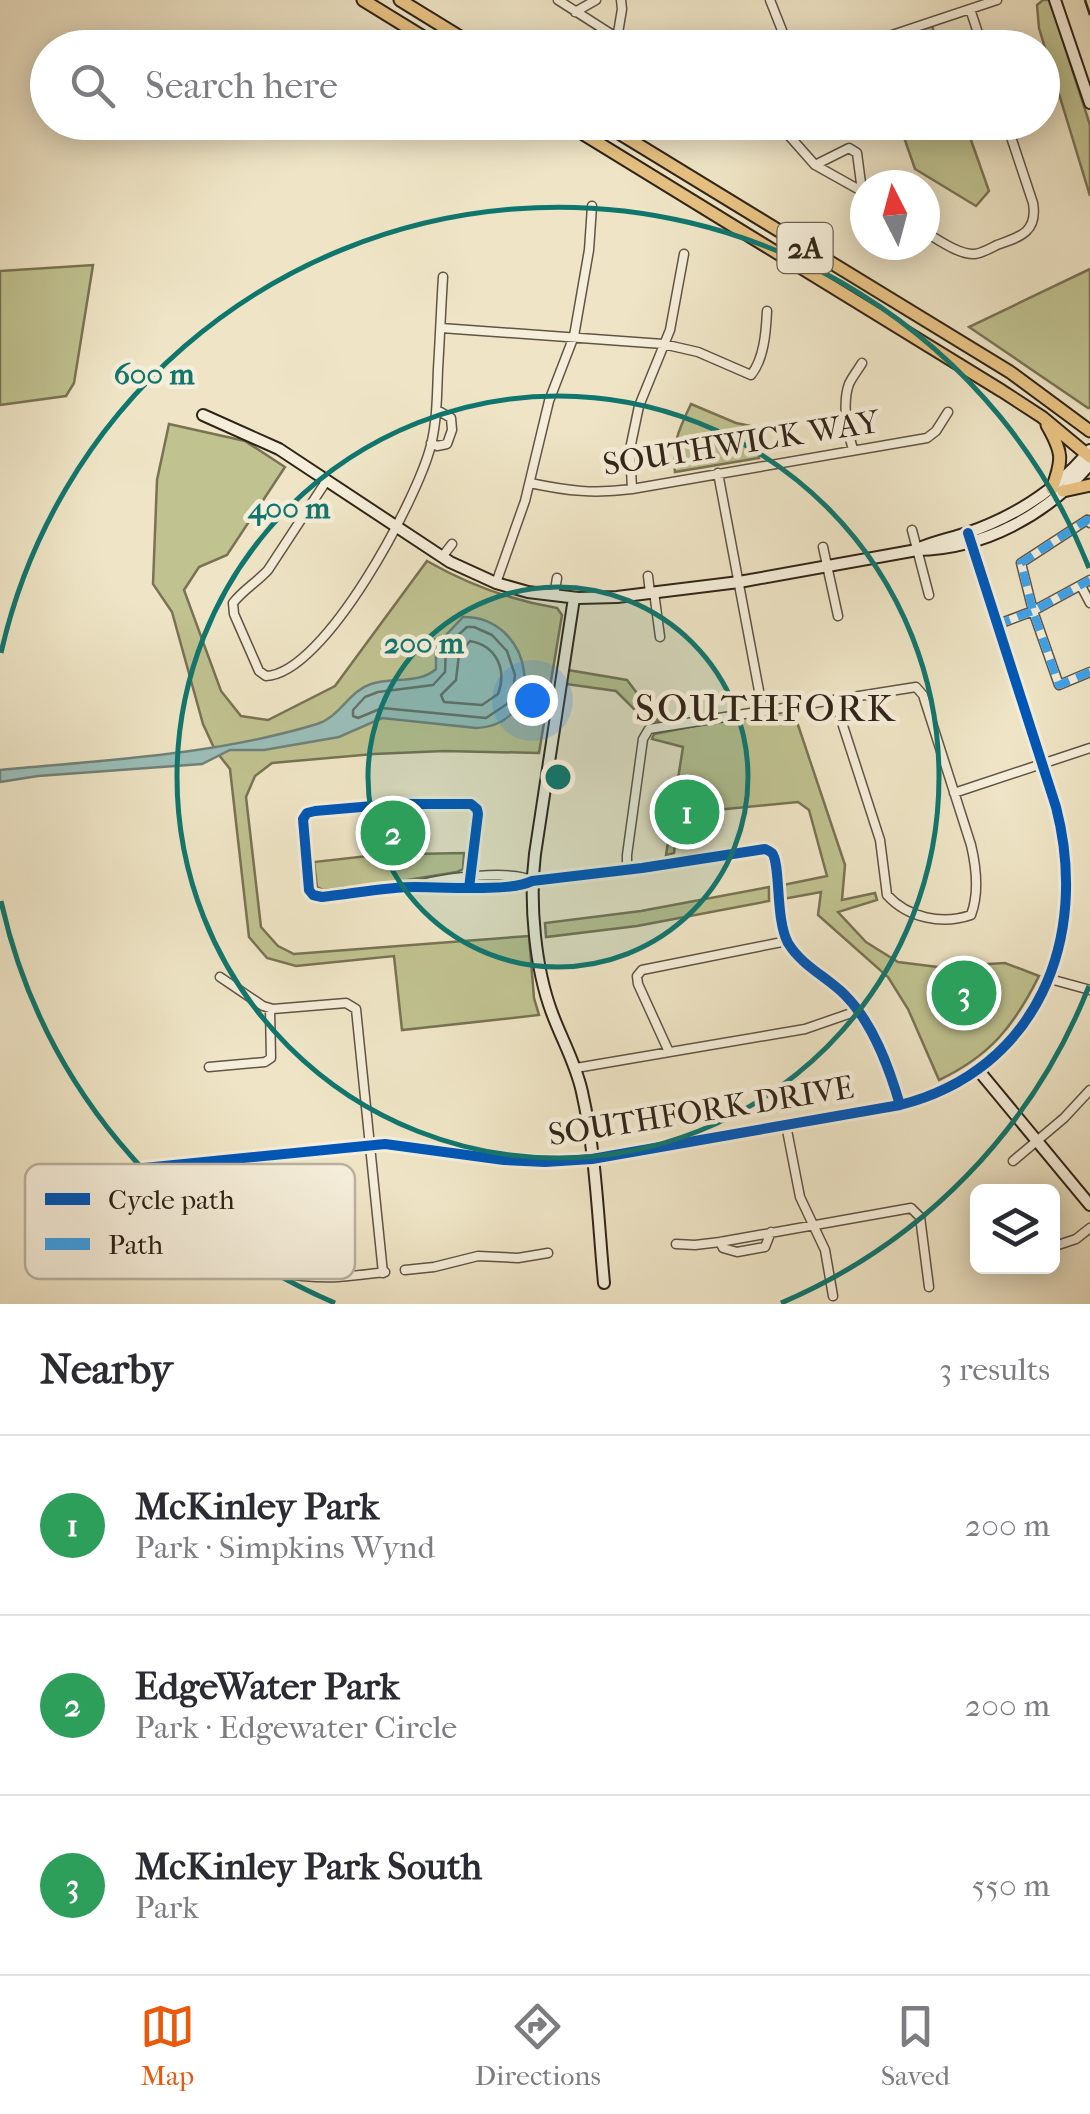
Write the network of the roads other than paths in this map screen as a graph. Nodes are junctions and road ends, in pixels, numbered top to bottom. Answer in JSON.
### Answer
{"nodes":[{"id":1,"x":363,"y":0,"type":"edge"},
{"id":2,"x":400,"y":0,"type":"edge"},
{"id":3,"x":558,"y":0,"type":"edge"},
{"id":4,"x":596,"y":0,"type":"edge"},
{"id":5,"x":622,"y":0,"type":"edge"},
{"id":6,"x":770,"y":0,"type":"edge"},
{"id":7,"x":997,"y":0,"type":"edge"},
{"id":8,"x":1055,"y":0,"type":"edge"},
{"id":9,"x":970,"y":9,"type":"junction"},
{"id":10,"x":576,"y":12,"type":"junction"},
{"id":11,"x":412,"y":30,"type":"edge"},
{"id":12,"x":449,"y":30,"type":"edge"},
{"id":13,"x":603,"y":30,"type":"edge"},
{"id":14,"x":618,"y":30,"type":"edge"},
{"id":15,"x":781,"y":30,"type":"edge"},
{"id":16,"x":907,"y":30,"type":"edge"},
{"id":17,"x":977,"y":30,"type":"edge"},
{"id":18,"x":1090,"y":103,"type":"edge"},
{"id":19,"x":593,"y":140,"type":"edge"},
{"id":20,"x":631,"y":140,"type":"edge"},
{"id":21,"x":793,"y":140,"type":"edge"},
{"id":22,"x":1012,"y":140,"type":"edge"},
{"id":23,"x":815,"y":164,"type":"junction"},
{"id":24,"x":860,"y":170,"type":"edge"},
{"id":25,"x":850,"y":184,"type":"edge"},
{"id":26,"x":592,"y":206,"type":"dead end"},
{"id":27,"x":940,"y":241,"type":"edge"},
{"id":28,"x":684,"y":254,"type":"dead end"},
{"id":29,"x":442,"y":277,"type":"dead end"},
{"id":30,"x":767,"y":311,"type":"dead end"},
{"id":31,"x":441,"y":328,"type":"junction"},
{"id":32,"x":574,"y":336,"type":"junction"},
{"id":33,"x":663,"y":344,"type":"junction"},
{"id":34,"x":862,"y":364,"type":"dead end"},
{"id":35,"x":437,"y":410,"type":"junction"},
{"id":36,"x":1064,"y":410,"type":"junction"},
{"id":37,"x":948,"y":412,"type":"dead end"},
{"id":38,"x":203,"y":415,"type":"dead end"},
{"id":39,"x":1090,"y":415,"type":"edge"},
{"id":40,"x":1042,"y":417,"type":"junction"},
{"id":41,"x":1090,"y":431,"type":"edge"},
{"id":42,"x":431,"y":444,"type":"junction"},
{"id":43,"x":853,"y":450,"type":"junction"},
{"id":44,"x":1089,"y":456,"type":"edge"},
{"id":45,"x":718,"y":472,"type":"junction"},
{"id":46,"x":327,"y":480,"type":"junction"},
{"id":47,"x":530,"y":482,"type":"junction"},
{"id":48,"x":1090,"y":485,"type":"edge"},
{"id":49,"x":632,"y":489,"type":"junction"},
{"id":50,"x":1057,"y":490,"type":"junction"},
{"id":51,"x":1090,"y":523,"type":"edge"},
{"id":52,"x":397,"y":528,"type":"junction"},
{"id":53,"x":912,"y":530,"type":"dead end"},
{"id":54,"x":970,"y":538,"type":"junction"},
{"id":55,"x":452,"y":544,"type":"dead end"},
{"id":56,"x":823,"y":547,"type":"dead end"},
{"id":57,"x":917,"y":550,"type":"junction"},
{"id":58,"x":442,"y":557,"type":"junction"},
{"id":59,"x":827,"y":566,"type":"junction"},
{"id":60,"x":648,"y":576,"type":"dead end"},
{"id":61,"x":558,"y":578,"type":"dead end"},
{"id":62,"x":1090,"y":580,"type":"edge"},
{"id":63,"x":739,"y":582,"type":"junction"},
{"id":64,"x":496,"y":583,"type":"junction"},
{"id":65,"x":1081,"y":586,"type":"junction"},
{"id":66,"x":652,"y":592,"type":"junction"},
{"id":67,"x":930,"y":595,"type":"dead end"},
{"id":68,"x":554,"y":596,"type":"junction"},
{"id":69,"x":574,"y":598,"type":"junction"},
{"id":70,"x":1090,"y":603,"type":"edge"},
{"id":71,"x":1033,"y":611,"type":"junction"},
{"id":72,"x":838,"y":616,"type":"dead end"},
{"id":73,"x":996,"y":625,"type":"junction"},
{"id":74,"x":660,"y":637,"type":"dead end"},
{"id":75,"x":1090,"y":672,"type":"edge"},
{"id":76,"x":835,"y":701,"type":"junction"},
{"id":77,"x":763,"y":712,"type":"junction"},
{"id":78,"x":1090,"y":748,"type":"edge"},
{"id":79,"x":1042,"y":764,"type":"junction"},
{"id":80,"x":954,"y":793,"type":"junction"},
{"id":81,"x":627,"y":870,"type":"junction"},
{"id":82,"x":471,"y":877,"type":"junction"},
{"id":83,"x":532,"y":881,"type":"junction"},
{"id":84,"x":414,"y":887,"type":"junction"},
{"id":85,"x":470,"y":888,"type":"junction"},
{"id":86,"x":787,"y":941,"type":"junction"},
{"id":87,"x":220,"y":977,"type":"dead end"},
{"id":88,"x":1050,"y":980,"type":"junction"},
{"id":89,"x":1090,"y":990,"type":"edge"},
{"id":90,"x":270,"y":1008,"type":"junction"},
{"id":91,"x":860,"y":1010,"type":"junction"},
{"id":92,"x":670,"y":1052,"type":"junction"},
{"id":93,"x":209,"y":1067,"type":"dead end"},
{"id":94,"x":576,"y":1068,"type":"junction"},
{"id":95,"x":979,"y":1071,"type":"junction"},
{"id":96,"x":1090,"y":1090,"type":"edge"},
{"id":97,"x":900,"y":1104,"type":"junction"},
{"id":98,"x":786,"y":1125,"type":"junction"},
{"id":99,"x":1037,"y":1142,"type":"junction"},
{"id":100,"x":370,"y":1144,"type":"junction"},
{"id":101,"x":592,"y":1159,"type":"junction"},
{"id":102,"x":1013,"y":1161,"type":"dead end"},
{"id":103,"x":195,"y":1162,"type":"joint"},
{"id":104,"x":178,"y":1164,"type":"edge"},
{"id":105,"x":1090,"y":1206,"type":"edge"},
{"id":106,"x":812,"y":1224,"type":"junction"},
{"id":107,"x":1090,"y":1228,"type":"edge"},
{"id":108,"x":676,"y":1244,"type":"dead end"},
{"id":109,"x":1060,"y":1244,"type":"edge"},
{"id":110,"x":548,"y":1253,"type":"dead end"},
{"id":111,"x":405,"y":1270,"type":"dead end"},
{"id":112,"x":355,"y":1275,"type":"edge"},
{"id":113,"x":604,"y":1283,"type":"dead end"},
{"id":114,"x":929,"y":1287,"type":"dead end"},
{"id":115,"x":833,"y":1296,"type":"dead end"}],
"edges":[{"from":1,"to":11,"type":"main road"},
{"from":2,"to":12,"type":"main road"},
{"from":3,"to":10,"type":"street"},
{"from":4,"to":10,"type":"street"},
{"from":5,"to":14,"type":"street"},
{"from":6,"to":15,"type":"street"},
{"from":7,"to":9,"type":"street"},
{"from":8,"to":18,"type":"street"},
{"from":9,"to":16,"type":"street"},
{"from":9,"to":17,"type":"street"},
{"from":10,"to":13,"type":"street"},
{"from":19,"to":40,"type":"main road","number":"2A"},
{"from":20,"to":36,"type":"main road","number":"2A"},
{"from":21,"to":23,"type":"street"},
{"from":22,"to":27,"type":"street"},
{"from":23,"to":24,"type":"street"},
{"from":23,"to":25,"type":"street"},
{"from":26,"to":32,"type":"street"},
{"from":28,"to":33,"type":"street"},
{"from":29,"to":31,"type":"street"},
{"from":30,"to":33,"type":"street"},
{"from":31,"to":32,"type":"street"},
{"from":31,"to":35,"type":"street"},
{"from":32,"to":33,"type":"street"},
{"from":32,"to":47,"type":"street"},
{"from":33,"to":49,"type":"street"},
{"from":34,"to":43,"type":"street"},
{"from":35,"to":42,"type":"street"},
{"from":35,"to":42,"type":"street"},
{"from":36,"to":39,"type":"main road"},
{"from":36,"to":41,"type":"main road","number":"2A"},
{"from":37,"to":43,"type":"street","name":"SOUTHWICK WAY"},
{"from":38,"to":46,"type":"street"},
{"from":40,"to":44,"type":"main road","number":"2A"},
{"from":40,"to":50,"type":"main road"},
{"from":42,"to":52,"type":"street"},
{"from":43,"to":45,"type":"street","name":"SOUTHWICK WAY"},
{"from":44,"to":50,"type":"street"},
{"from":45,"to":49,"type":"street","name":"SOUTHWICK WAY"},
{"from":45,"to":63,"type":"street"},
{"from":46,"to":52,"type":"street"},
{"from":46,"to":52,"type":"street"},
{"from":47,"to":49,"type":"street","name":"SOUTHWICK WAY"},
{"from":47,"to":64,"type":"street"},
{"from":48,"to":50,"type":"main road"},
{"from":50,"to":54,"type":"street"},
{"from":51,"to":71,"type":"street"},
{"from":52,"to":58,"type":"street"},
{"from":53,"to":57,"type":"street"},
{"from":54,"to":57,"type":"street"},
{"from":54,"to":73,"type":"street","name":"SOUTHFORK DRIVE"},
{"from":55,"to":58,"type":"street"},
{"from":56,"to":59,"type":"street"},
{"from":57,"to":59,"type":"street"},
{"from":57,"to":67,"type":"street"},
{"from":58,"to":64,"type":"street"},
{"from":59,"to":63,"type":"street"},
{"from":59,"to":72,"type":"street"},
{"from":60,"to":66,"type":"street"},
{"from":61,"to":68,"type":"street"},
{"from":62,"to":65,"type":"street"},
{"from":63,"to":66,"type":"street"},
{"from":63,"to":77,"type":"street"},
{"from":64,"to":68,"type":"street"},
{"from":65,"to":70,"type":"street"},
{"from":65,"to":71,"type":"street"},
{"from":66,"to":69,"type":"street"},
{"from":66,"to":74,"type":"street"},
{"from":68,"to":69,"type":"street"},
{"from":69,"to":83,"type":"street"},
{"from":71,"to":73,"type":"street"},
{"from":71,"to":75,"type":"street"},
{"from":73,"to":79,"type":"street","name":"SOUTHFORK DRIVE"},
{"from":76,"to":77,"type":"street"},
{"from":76,"to":80,"type":"street"},
{"from":76,"to":80,"type":"street"},
{"from":77,"to":81,"type":"street"},
{"from":78,"to":79,"type":"street"},
{"from":79,"to":80,"type":"street"},
{"from":79,"to":88,"type":"street","name":"SOUTHFORK DRIVE"},
{"from":81,"to":83,"type":"street"},
{"from":81,"to":86,"type":"street"},
{"from":82,"to":83,"type":"street"},
{"from":82,"to":84,"type":"street"},
{"from":82,"to":84,"type":"street"},
{"from":82,"to":85,"type":"street"},
{"from":83,"to":85,"type":"street"},
{"from":83,"to":94,"type":"street"},
{"from":84,"to":85,"type":"street"},
{"from":86,"to":91,"type":"street"},
{"from":86,"to":92,"type":"street"},
{"from":87,"to":90,"type":"street"},
{"from":88,"to":89,"type":"street"},
{"from":88,"to":95,"type":"street","name":"SOUTHFORK DRIVE"},
{"from":90,"to":93,"type":"street"},
{"from":90,"to":100,"type":"street"},
{"from":91,"to":92,"type":"street"},
{"from":91,"to":97,"type":"street"},
{"from":92,"to":94,"type":"street"},
{"from":94,"to":101,"type":"street"},
{"from":95,"to":97,"type":"street","name":"SOUTHFORK DRIVE"},
{"from":95,"to":99,"type":"street"},
{"from":96,"to":99,"type":"street"},
{"from":97,"to":98,"type":"street","name":"SOUTHFORK DRIVE"},
{"from":98,"to":101,"type":"street","name":"SOUTHFORK DRIVE"},
{"from":98,"to":106,"type":"street"},
{"from":99,"to":102,"type":"street"},
{"from":99,"to":105,"type":"street"},
{"from":100,"to":101,"type":"street","name":"SOUTHFORK DRIVE"},
{"from":100,"to":103,"type":"street","name":"SOUTHFORK DRIVE"},
{"from":100,"to":112,"type":"street"},
{"from":101,"to":113,"type":"street"},
{"from":103,"to":104,"type":"street","name":"SOUTHFORK DRIVE"},
{"from":106,"to":108,"type":"street"},
{"from":106,"to":114,"type":"street"},
{"from":106,"to":115,"type":"street"},
{"from":107,"to":109,"type":"street"},
{"from":110,"to":111,"type":"street"}]}
